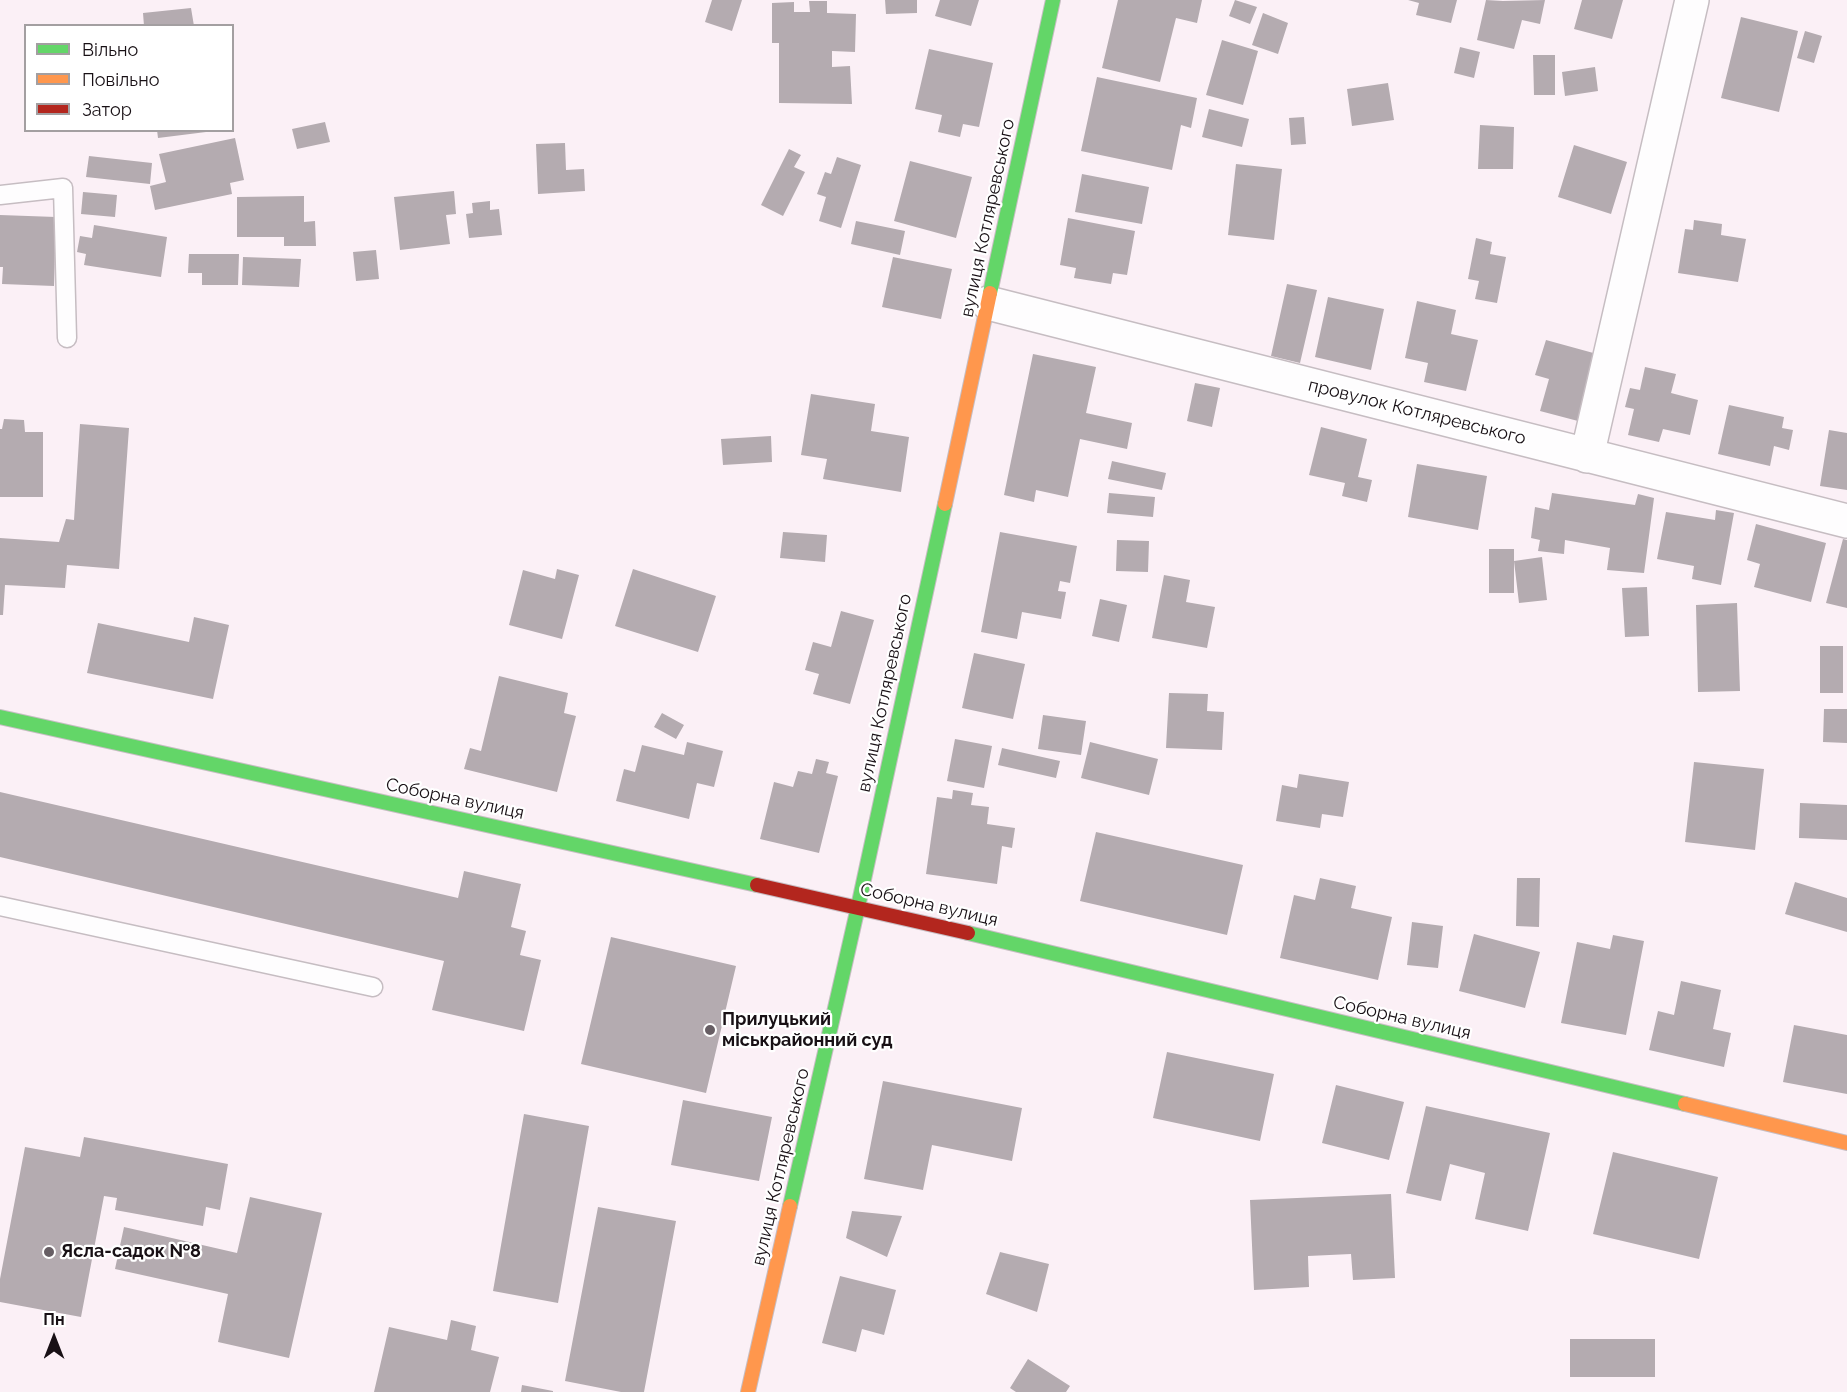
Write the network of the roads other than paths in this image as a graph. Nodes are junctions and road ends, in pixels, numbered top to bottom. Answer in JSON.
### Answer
{"nodes":[{"id":1,"x":1053,"y":0,"type":"edge"},
{"id":2,"x":1692,"y":0,"type":"edge"},
{"id":3,"x":0,"y":195,"type":"edge"},
{"id":4,"x":988,"y":303,"type":"junction"},
{"id":5,"x":67,"y":338,"type":"dead end"},
{"id":6,"x":1587,"y":456,"type":"junction"},
{"id":7,"x":1847,"y":521,"type":"edge"},
{"id":8,"x":0,"y":717,"type":"edge"},
{"id":9,"x":0,"y":906,"type":"edge"},
{"id":10,"x":858,"y":907,"type":"junction"},
{"id":11,"x":373,"y":987,"type":"dead end"},
{"id":12,"x":1847,"y":1143,"type":"edge"},
{"id":13,"x":748,"y":1392,"type":"edge"}],
"edges":[{"from":1,"to":4,"type":"street","name":"вулиця Котляревського"},
{"from":2,"to":6,"type":"street"},
{"from":3,"to":5,"type":"lane"},
{"from":4,"to":6,"type":"street","name":"провулок Котляревського"},
{"from":4,"to":10,"type":"street","name":"вулиця Котляревського"},
{"from":6,"to":7,"type":"street","name":"провулок Котляревського"},
{"from":8,"to":10,"type":"street","name":"Соборна вулиця"},
{"from":9,"to":11,"type":"lane"},
{"from":10,"to":12,"type":"street","name":"Соборна вулиця"},
{"from":10,"to":13,"type":"street","name":"вулиця Котляревського"}]}
